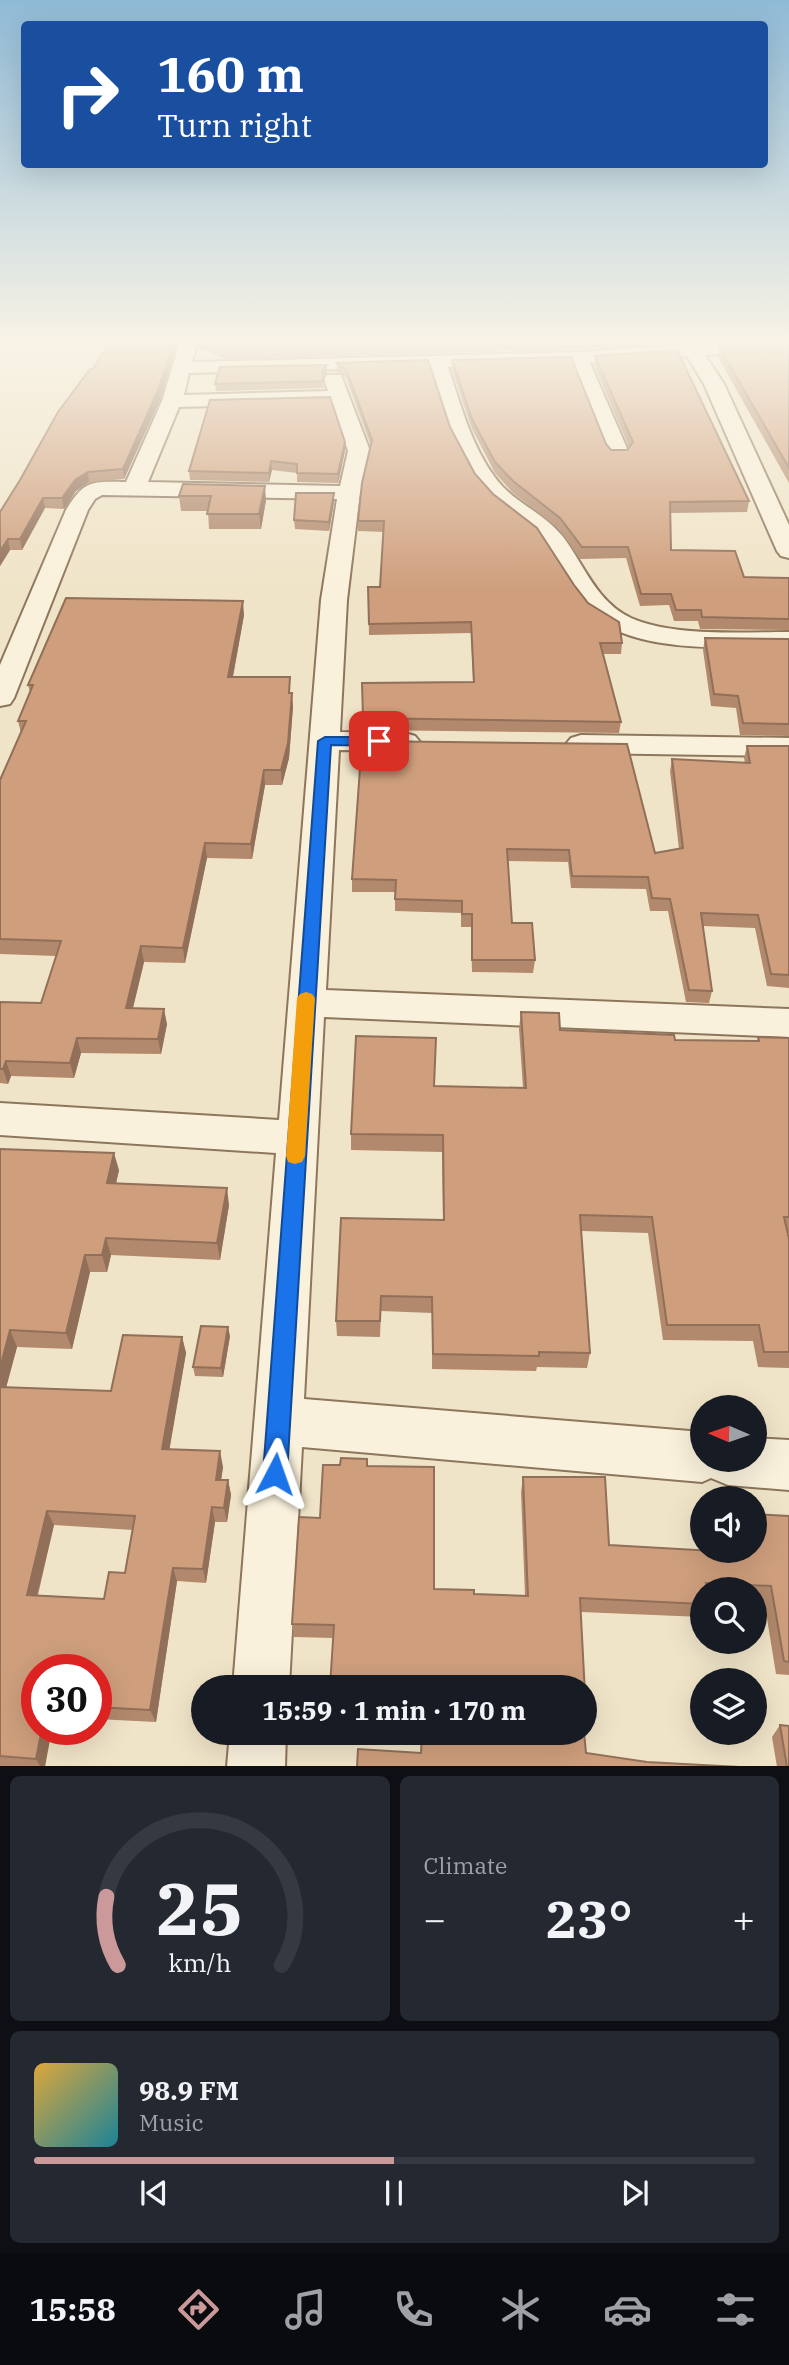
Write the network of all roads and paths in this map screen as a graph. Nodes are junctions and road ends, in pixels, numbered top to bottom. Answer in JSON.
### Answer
{"nodes":[{"id":1,"x":162,"y":423,"type":"edge"},
{"id":2,"x":349,"y":423,"type":"edge"},
{"id":3,"x":457,"y":423,"type":"edge"},
{"id":4,"x":606,"y":423,"type":"edge"},
{"id":5,"x":732,"y":423,"type":"edge"},
{"id":6,"x":618,"y":453,"type":"edge"},
{"id":7,"x":134,"y":488,"type":"junction"},
{"id":8,"x":349,"y":494,"type":"junction"},
{"id":9,"x":789,"y":551,"type":"edge"},
{"id":10,"x":789,"y":640,"type":"edge"},
{"id":11,"x":0,"y":698,"type":"edge"},
{"id":12,"x":325,"y":741,"type":"junction"},
{"id":13,"x":434,"y":742,"type":"edge"},
{"id":14,"x":557,"y":744,"type":"edge"},
{"id":15,"x":789,"y":747,"type":"edge"},
{"id":16,"x":306,"y":1003,"type":"junction"},
{"id":17,"x":789,"y":1023,"type":"edge"},
{"id":18,"x":0,"y":1119,"type":"edge"},
{"id":19,"x":297,"y":1138,"type":"junction"},
{"id":20,"x":279,"y":1421,"type":"junction"},
{"id":21,"x":690,"y":1456,"type":"edge"},
{"id":22,"x":767,"y":1463,"type":"edge"},
{"id":23,"x":789,"y":1465,"type":"edge"},
{"id":24,"x":262,"y":1675,"type":"edge"},
{"id":25,"x":257,"y":1745,"type":"edge"},
{"id":26,"x":256,"y":1766,"type":"edge"}],
"edges":[{"from":1,"to":7,"type":"street"},
{"from":2,"to":8,"type":"street"},
{"from":3,"to":10,"type":"street"},
{"from":4,"to":6,"type":"street"},
{"from":5,"to":9,"type":"street"},
{"from":7,"to":8,"type":"street"},
{"from":7,"to":11,"type":"street"},
{"from":8,"to":12,"type":"street"},
{"from":12,"to":13,"type":"street"},
{"from":12,"to":16,"type":"street"},
{"from":14,"to":15,"type":"street"},
{"from":16,"to":17,"type":"street"},
{"from":16,"to":19,"type":"street"},
{"from":18,"to":19,"type":"street"},
{"from":19,"to":20,"type":"street"},
{"from":20,"to":21,"type":"street"},
{"from":20,"to":24,"type":"street"},
{"from":22,"to":23,"type":"street"},
{"from":25,"to":26,"type":"street"}]}
